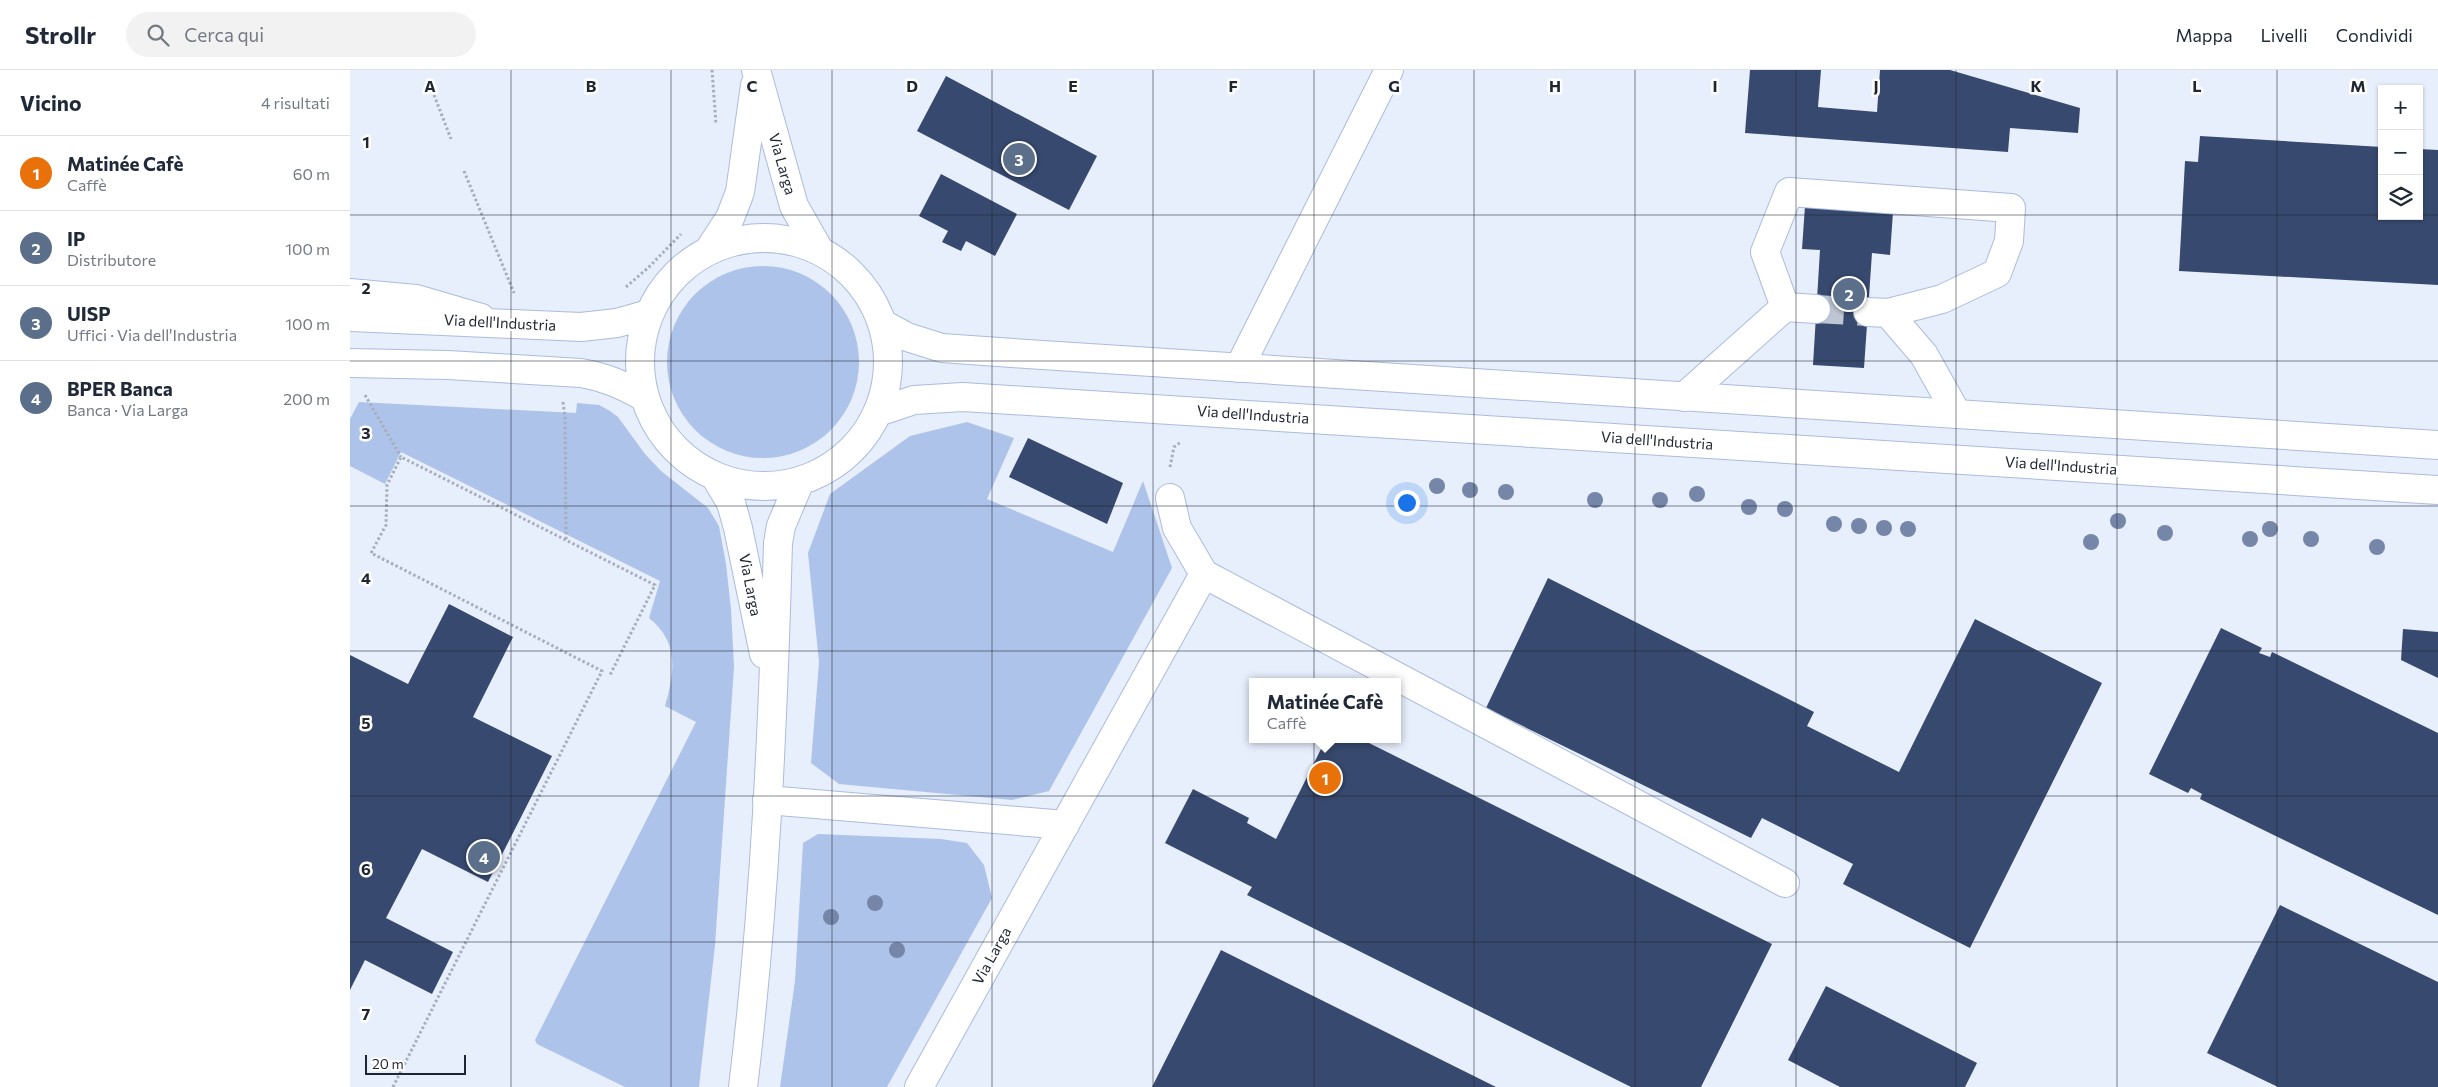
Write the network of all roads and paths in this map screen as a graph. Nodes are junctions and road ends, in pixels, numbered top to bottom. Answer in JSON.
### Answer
{"nodes":[{"id":1,"x":712,"y":70,"type":"edge"},
{"id":2,"x":1389,"y":70,"type":"edge"},
{"id":3,"x":756,"y":72,"type":"edge"},
{"id":4,"x":434,"y":95,"type":"dead end"},
{"id":5,"x":716,"y":133,"type":"dead end"},
{"id":6,"x":451,"y":139,"type":"dead end"},
{"id":7,"x":464,"y":170,"type":"dead end"},
{"id":8,"x":682,"y":233,"type":"dead end"},
{"id":9,"x":709,"y":250,"type":"junction"},
{"id":10,"x":819,"y":250,"type":"junction"},
{"id":11,"x":622,"y":289,"type":"dead end"},
{"id":12,"x":350,"y":293,"type":"edge"},
{"id":13,"x":514,"y":294,"type":"dead end"},
{"id":14,"x":1785,"y":307,"type":"junction"},
{"id":15,"x":1816,"y":309,"type":"tunnel mouth"},
{"id":16,"x":648,"y":314,"type":"junction"},
{"id":17,"x":350,"y":317,"type":"edge"},
{"id":18,"x":500,"y":323,"type":"junction"},
{"id":19,"x":883,"y":324,"type":"junction"},
{"id":20,"x":350,"y":363,"type":"edge"},
{"id":21,"x":1239,"y":368,"type":"junction"},
{"id":22,"x":362,"y":390,"type":"dead end"},
{"id":23,"x":644,"y":397,"type":"junction"},
{"id":24,"x":1684,"y":397,"type":"junction"},
{"id":25,"x":563,"y":400,"type":"dead end"},
{"id":26,"x":878,"y":412,"type":"junction"},
{"id":27,"x":1957,"y":414,"type":"junction"},
{"id":28,"x":2438,"y":445,"type":"edge"},
{"id":29,"x":401,"y":457,"type":"junction"},
{"id":30,"x":715,"y":476,"type":"junction"},
{"id":31,"x":800,"y":481,"type":"junction"},
{"id":32,"x":2438,"y":490,"type":"edge"},
{"id":33,"x":1170,"y":498,"type":"dead end"},
{"id":34,"x":566,"y":540,"type":"junction"},
{"id":35,"x":1204,"y":574,"type":"junction"},
{"id":36,"x":610,"y":675,"type":"dead end"},
{"id":37,"x":1400,"y":678,"type":"edge"},
{"id":38,"x":1401,"y":679,"type":"edge"},
{"id":39,"x":772,"y":698,"type":"junction"},
{"id":40,"x":766,"y":800,"type":"junction"},
{"id":41,"x":1065,"y":825,"type":"junction"},
{"id":42,"x":1785,"y":883,"type":"dead end"},
{"id":43,"x":393,"y":1087,"type":"edge"},
{"id":44,"x":743,"y":1087,"type":"edge"},
{"id":45,"x":919,"y":1087,"type":"edge"}],
"edges":[{"from":1,"to":5,"type":"path"},
{"from":2,"to":21,"type":"main road"},
{"from":3,"to":9,"type":"main road","name":"Via Larga"},
{"from":3,"to":10,"type":"main road","name":"Via Larga"},
{"from":4,"to":6,"type":"path"},
{"from":7,"to":13,"type":"path"},
{"from":8,"to":11,"type":"path"},
{"from":9,"to":10,"type":"main road"},
{"from":9,"to":16,"type":"main road"},
{"from":10,"to":19,"type":"main road"},
{"from":12,"to":18,"type":"main road"},
{"from":14,"to":15,"type":"main road"},
{"from":14,"to":24,"type":"main road"},
{"from":14,"to":27,"type":"main road"},
{"from":16,"to":18,"type":"main road","name":"Via dell'Industria"},
{"from":16,"to":23,"type":"main road"},
{"from":17,"to":18,"type":"main road","name":"Via dell'Industria"},
{"from":19,"to":21,"type":"main road"},
{"from":19,"to":26,"type":"main road"},
{"from":20,"to":23,"type":"main road"},
{"from":21,"to":24,"type":"main road"},
{"from":22,"to":29,"type":"path"},
{"from":23,"to":30,"type":"main road"},
{"from":24,"to":27,"type":"main road"},
{"from":25,"to":34,"type":"path"},
{"from":26,"to":31,"type":"main road"},
{"from":26,"to":32,"type":"main road","name":"Via dell'Industria"},
{"from":27,"to":28,"type":"main road"},
{"from":29,"to":34,"type":"path"},
{"from":29,"to":43,"type":"path"},
{"from":30,"to":31,"type":"main road"},
{"from":30,"to":39,"type":"main road","name":"Via Larga"},
{"from":31,"to":39,"type":"main road","name":"Via Larga"},
{"from":33,"to":35,"type":"main road"},
{"from":34,"to":36,"type":"path"},
{"from":35,"to":37,"type":"main road"},
{"from":35,"to":41,"type":"main road","name":"Via Larga"},
{"from":38,"to":42,"type":"main road"},
{"from":39,"to":40,"type":"main road","name":"Via Larga"},
{"from":40,"to":41,"type":"main road"},
{"from":40,"to":44,"type":"main road","name":"Via Larga"},
{"from":41,"to":45,"type":"main road","name":"Via Larga"}]}
